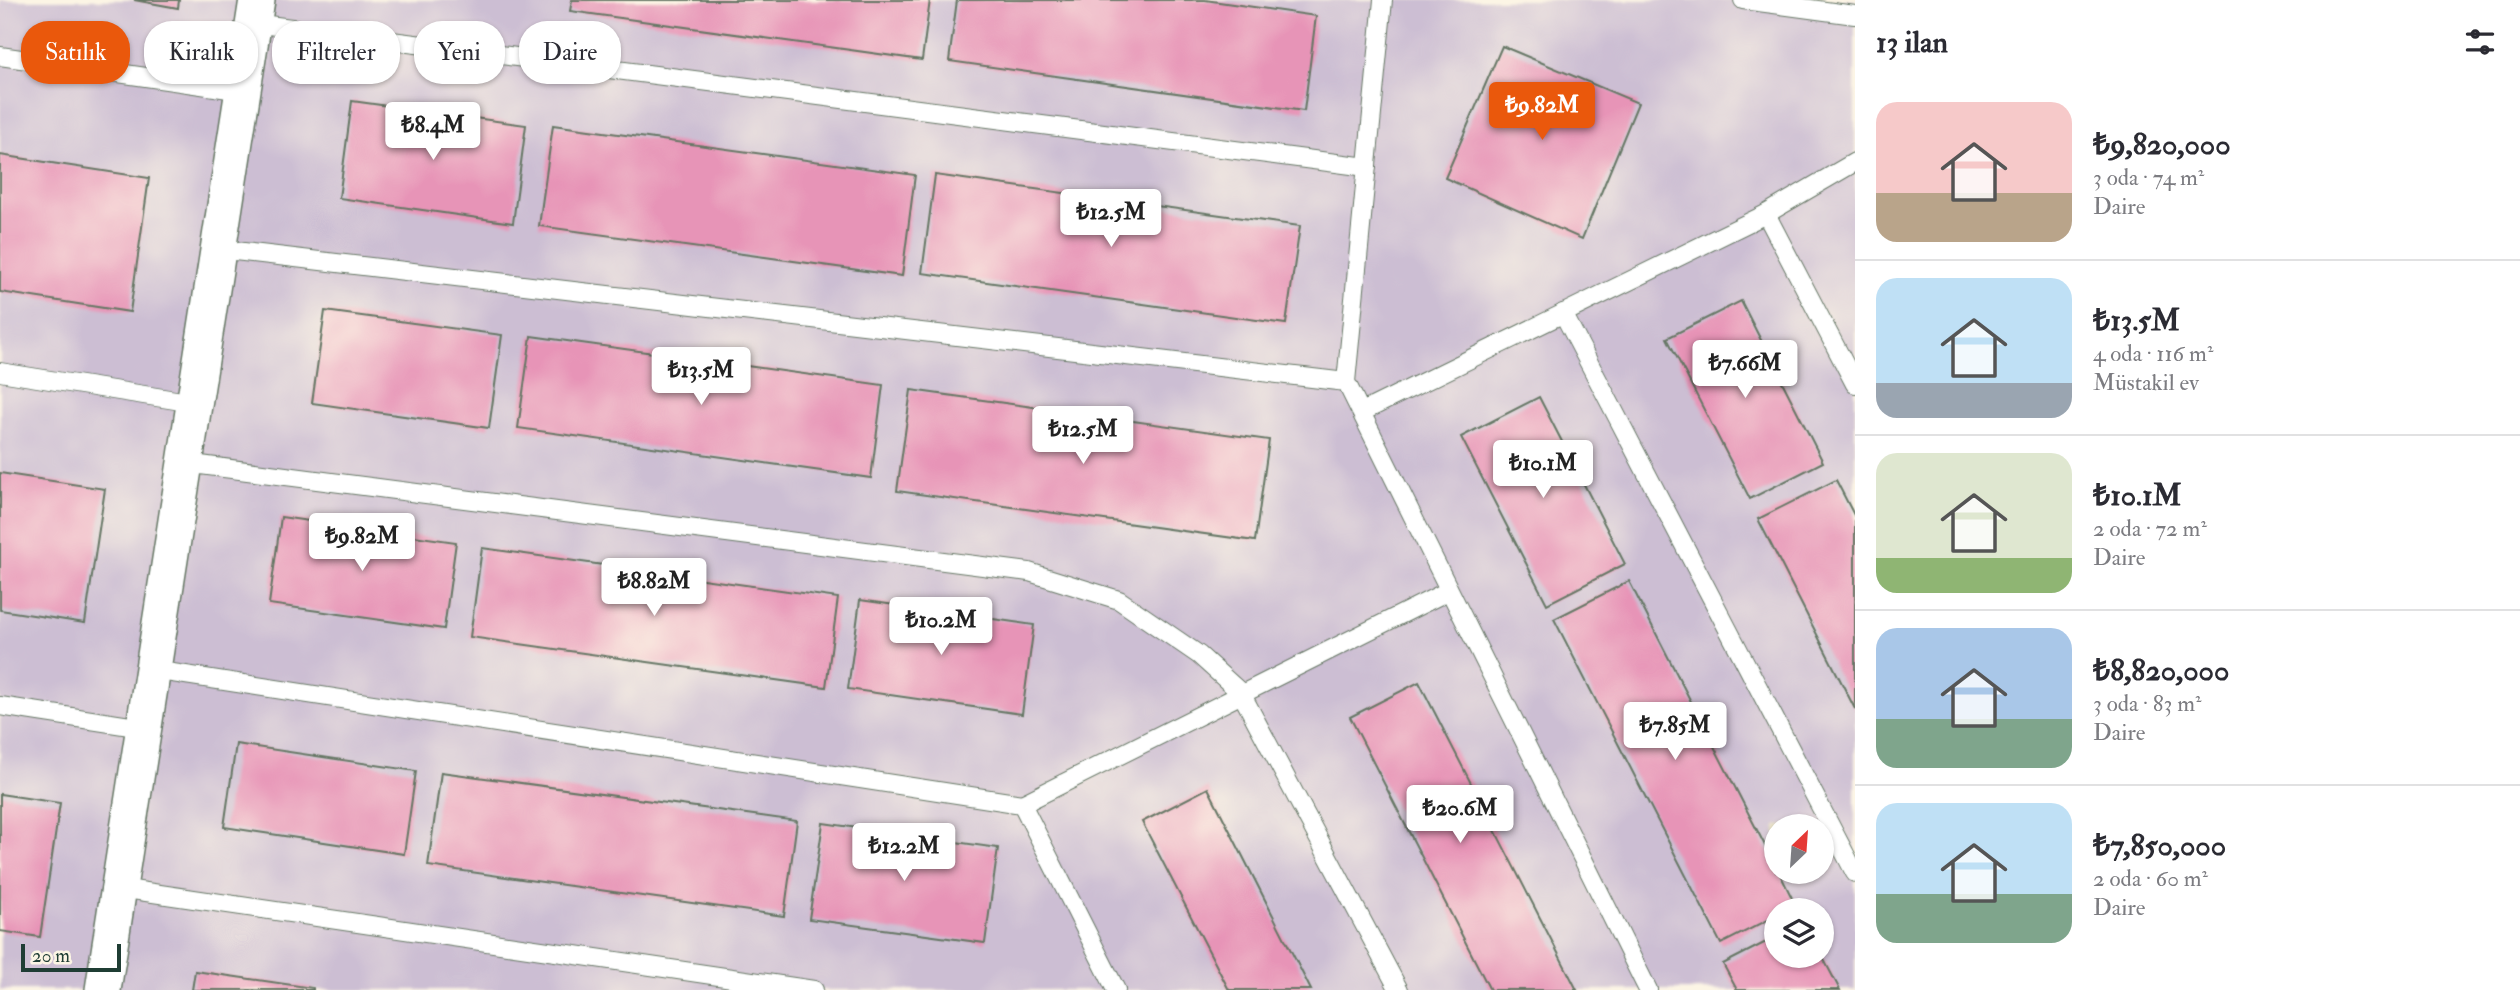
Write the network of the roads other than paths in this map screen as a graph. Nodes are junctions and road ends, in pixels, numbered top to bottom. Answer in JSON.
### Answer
{"nodes":[{"id":1,"x":1383,"y":0,"type":"edge"},
{"id":2,"x":1743,"y":0,"type":"edge"},
{"id":3,"x":255,"y":11,"type":"edge"},
{"id":4,"x":1855,"y":15,"type":"edge"},
{"id":5,"x":0,"y":56,"type":"edge"},
{"id":6,"x":243,"y":91,"type":"junction"},
{"id":7,"x":1855,"y":162,"type":"edge"},
{"id":8,"x":1367,"y":167,"type":"junction"},
{"id":9,"x":1766,"y":214,"type":"junction"},
{"id":10,"x":218,"y":249,"type":"junction"},
{"id":11,"x":1563,"y":313,"type":"junction"},
{"id":12,"x":0,"y":372,"type":"edge"},
{"id":13,"x":1346,"y":382,"type":"junction"},
{"id":14,"x":1855,"y":384,"type":"edge"},
{"id":15,"x":194,"y":402,"type":"junction"},
{"id":16,"x":1362,"y":412,"type":"junction"},
{"id":17,"x":185,"y":463,"type":"junction"},
{"id":18,"x":1448,"y":591,"type":"junction"},
{"id":19,"x":153,"y":670,"type":"junction"},
{"id":20,"x":1241,"y":694,"type":"junction"},
{"id":21,"x":0,"y":706,"type":"edge"},
{"id":22,"x":144,"y":729,"type":"junction"},
{"id":23,"x":1023,"y":804,"type":"junction"},
{"id":24,"x":1855,"y":873,"type":"edge"},
{"id":25,"x":119,"y":888,"type":"junction"},
{"id":26,"x":103,"y":990,"type":"edge"},
{"id":27,"x":814,"y":990,"type":"edge"},
{"id":28,"x":1116,"y":990,"type":"edge"},
{"id":29,"x":1399,"y":990,"type":"edge"},
{"id":30,"x":1648,"y":990,"type":"edge"}],
"edges":[{"from":1,"to":8,"type":"lane"},
{"from":2,"to":4,"type":"lane"},
{"from":3,"to":6,"type":"street"},
{"from":3,"to":8,"type":"lane"},
{"from":5,"to":6,"type":"lane"},
{"from":6,"to":10,"type":"street"},
{"from":7,"to":9,"type":"lane"},
{"from":8,"to":13,"type":"lane"},
{"from":9,"to":11,"type":"lane"},
{"from":9,"to":14,"type":"lane"},
{"from":10,"to":13,"type":"lane"},
{"from":10,"to":15,"type":"street"},
{"from":11,"to":16,"type":"lane"},
{"from":11,"to":24,"type":"lane"},
{"from":12,"to":15,"type":"lane"},
{"from":13,"to":16,"type":"lane"},
{"from":15,"to":17,"type":"street"},
{"from":16,"to":18,"type":"lane"},
{"from":17,"to":19,"type":"street"},
{"from":17,"to":20,"type":"lane"},
{"from":18,"to":20,"type":"lane"},
{"from":18,"to":30,"type":"lane"},
{"from":19,"to":22,"type":"street"},
{"from":19,"to":23,"type":"lane"},
{"from":20,"to":23,"type":"lane"},
{"from":20,"to":29,"type":"lane"},
{"from":21,"to":22,"type":"lane"},
{"from":22,"to":25,"type":"street"},
{"from":23,"to":28,"type":"lane"},
{"from":25,"to":26,"type":"street"},
{"from":25,"to":27,"type":"lane"}]}
